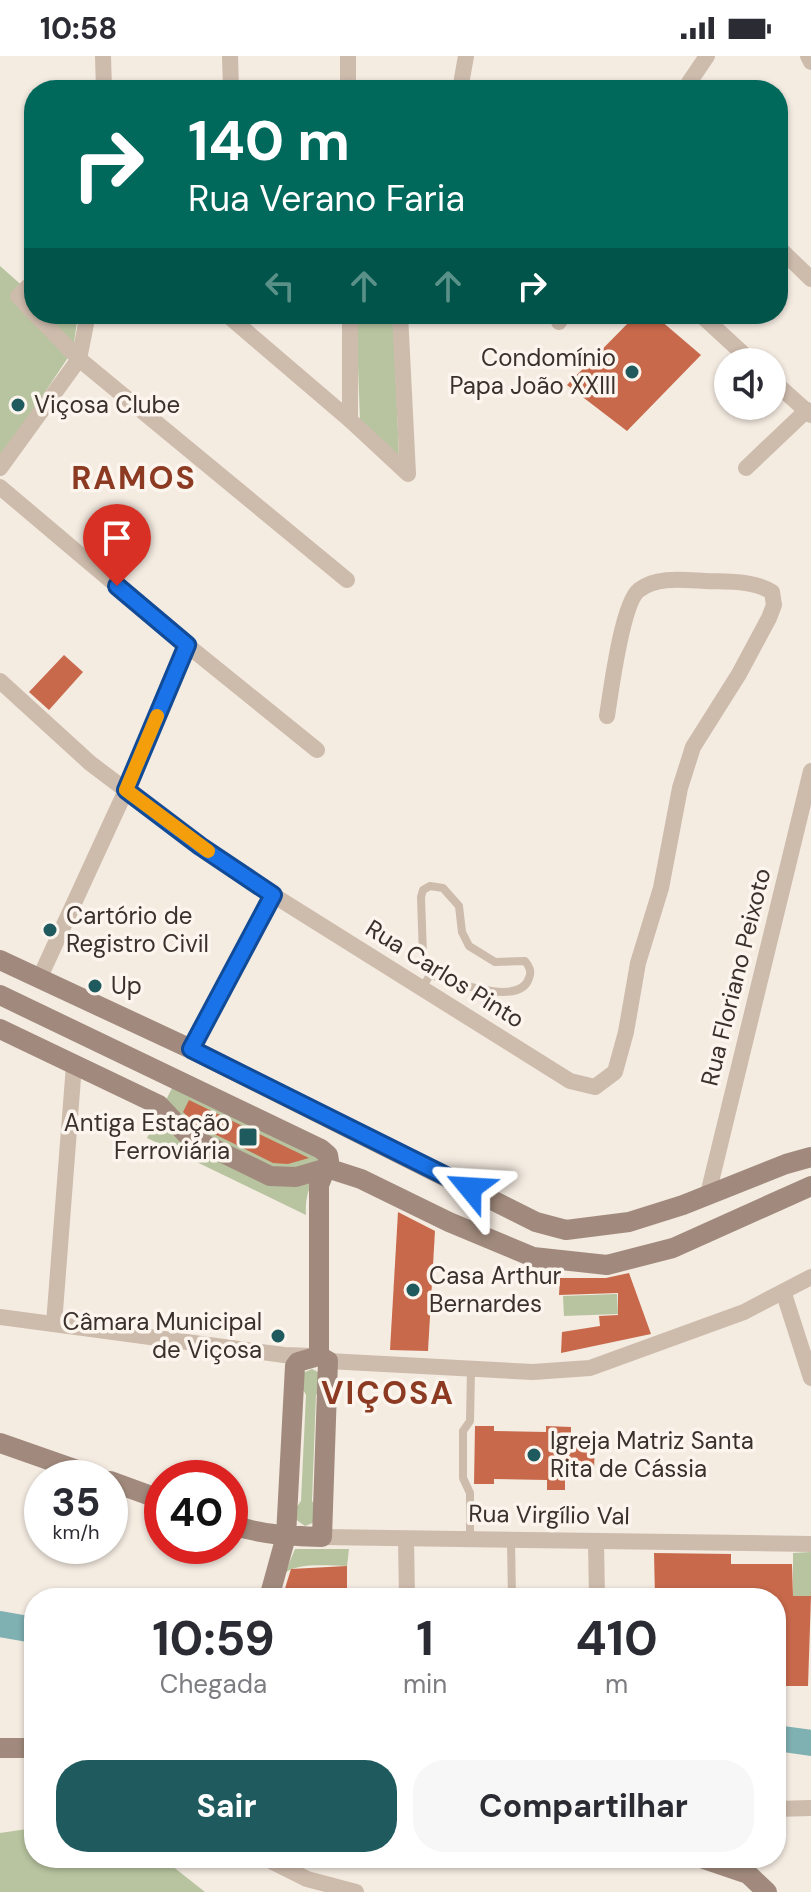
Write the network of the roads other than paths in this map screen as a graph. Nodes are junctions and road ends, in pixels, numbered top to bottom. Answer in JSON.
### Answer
{"nodes":[{"id":1,"x":103,"y":56,"type":"edge"},
{"id":2,"x":230,"y":56,"type":"edge"},
{"id":3,"x":348,"y":56,"type":"edge"},
{"id":4,"x":466,"y":56,"type":"edge"},
{"id":5,"x":707,"y":56,"type":"edge"},
{"id":6,"x":808,"y":56,"type":"edge"},
{"id":7,"x":811,"y":62,"type":"edge"},
{"id":8,"x":104,"y":80,"type":"edge"},
{"id":9,"x":231,"y":80,"type":"edge"},
{"id":10,"x":348,"y":80,"type":"edge"},
{"id":11,"x":462,"y":80,"type":"edge"},
{"id":12,"x":691,"y":80,"type":"edge"},
{"id":13,"x":788,"y":257,"type":"edge"},
{"id":14,"x":811,"y":279,"type":"edge"},
{"id":15,"x":46,"y":324,"type":"edge"},
{"id":16,"x":86,"y":324,"type":"edge"},
{"id":17,"x":241,"y":324,"type":"edge"},
{"id":18,"x":350,"y":324,"type":"edge"},
{"id":19,"x":400,"y":324,"type":"edge"},
{"id":20,"x":711,"y":324,"type":"edge"},
{"id":21,"x":737,"y":348,"type":"edge"},
{"id":22,"x":79,"y":359,"type":"junction"},
{"id":23,"x":786,"y":392,"type":"edge"},
{"id":24,"x":809,"y":413,"type":"edge"},
{"id":25,"x":350,"y":420,"type":"junction"},
{"id":26,"x":0,"y":468,"type":"edge"},
{"id":27,"x":746,"y":468,"type":"dead end"},
{"id":28,"x":0,"y":487,"type":"edge"},
{"id":29,"x":347,"y":580,"type":"dead end"},
{"id":30,"x":187,"y":645,"type":"junction"},
{"id":31,"x":0,"y":681,"type":"edge"},
{"id":32,"x":607,"y":716,"type":"dead end"},
{"id":33,"x":317,"y":750,"type":"dead end"},
{"id":34,"x":811,"y":771,"type":"edge"},
{"id":35,"x":126,"y":790,"type":"junction"},
{"id":36,"x":273,"y":895,"type":"junction"},
{"id":37,"x":0,"y":960,"type":"edge"},
{"id":38,"x":40,"y":977,"type":"junction"},
{"id":39,"x":426,"y":981,"type":"junction"},
{"id":40,"x":0,"y":995,"type":"edge"},
{"id":41,"x":0,"y":1029,"type":"edge"},
{"id":42,"x":191,"y":1049,"type":"junction"},
{"id":43,"x":74,"y":1065,"type":"junction"},
{"id":44,"x":811,"y":1157,"type":"edge"},
{"id":45,"x":327,"y":1168,"type":"junction"},
{"id":46,"x":811,"y":1186,"type":"edge"},
{"id":47,"x":708,"y":1194,"type":"junction"},
{"id":48,"x":811,"y":1277,"type":"edge"},
{"id":49,"x":784,"y":1294,"type":"junction"},
{"id":50,"x":0,"y":1317,"type":"edge"},
{"id":51,"x":54,"y":1324,"type":"junction"},
{"id":52,"x":323,"y":1358,"type":"junction"},
{"id":53,"x":471,"y":1369,"type":"junction"},
{"id":54,"x":811,"y":1378,"type":"edge"},
{"id":55,"x":0,"y":1443,"type":"edge"},
{"id":56,"x":49,"y":1460,"type":"edge"},
{"id":57,"x":248,"y":1530,"type":"edge"},
{"id":58,"x":286,"y":1536,"type":"junction"},
{"id":59,"x":322,"y":1537,"type":"junction"},
{"id":60,"x":406,"y":1539,"type":"junction"},
{"id":61,"x":470,"y":1541,"type":"junction"},
{"id":62,"x":511,"y":1541,"type":"junction"},
{"id":63,"x":596,"y":1542,"type":"junction"},
{"id":64,"x":811,"y":1544,"type":"edge"},
{"id":65,"x":272,"y":1588,"type":"edge"},
{"id":66,"x":407,"y":1588,"type":"edge"},
{"id":67,"x":512,"y":1588,"type":"edge"},
{"id":68,"x":597,"y":1588,"type":"edge"},
{"id":69,"x":0,"y":1748,"type":"edge"},
{"id":70,"x":24,"y":1748,"type":"edge"},
{"id":71,"x":811,"y":1808,"type":"edge"},
{"id":72,"x":786,"y":1809,"type":"edge"},
{"id":73,"x":285,"y":1868,"type":"edge"},
{"id":74,"x":730,"y":1868,"type":"edge"},
{"id":75,"x":356,"y":1892,"type":"edge"},
{"id":76,"x":767,"y":1892,"type":"edge"}],
"edges":[{"from":1,"to":8,"type":"street"},
{"from":2,"to":9,"type":"street"},
{"from":3,"to":10,"type":"street"},
{"from":4,"to":11,"type":"street"},
{"from":5,"to":12,"type":"street"},
{"from":6,"to":7,"type":"street"},
{"from":13,"to":14,"type":"street"},
{"from":15,"to":22,"type":"street"},
{"from":16,"to":22,"type":"street"},
{"from":17,"to":25,"type":"street"},
{"from":18,"to":25,"type":"street"},
{"from":19,"to":25,"type":"street"},
{"from":20,"to":21,"type":"street"},
{"from":22,"to":26,"type":"street"},
{"from":22,"to":29,"type":"street"},
{"from":23,"to":24,"type":"street"},
{"from":24,"to":27,"type":"street"},
{"from":28,"to":30,"type":"street"},
{"from":30,"to":33,"type":"street"},
{"from":30,"to":35,"type":"street"},
{"from":31,"to":35,"type":"street","name":"Rua Carlos Pinto"},
{"from":32,"to":39,"type":"street","name":"Rua Carlos Pinto"},
{"from":34,"to":47,"type":"street","name":"Rua Floriano Peixoto"},
{"from":35,"to":36,"type":"street","name":"Rua Carlos Pinto"},
{"from":35,"to":38,"type":"street"},
{"from":36,"to":39,"type":"street","name":"Rua Carlos Pinto"},
{"from":36,"to":42,"type":"street"},
{"from":37,"to":38,"type":"street"},
{"from":38,"to":42,"type":"street"},
{"from":39,"to":39,"type":"lane"},
{"from":40,"to":45,"type":"street"},
{"from":41,"to":43,"type":"street"},
{"from":42,"to":47,"type":"street"},
{"from":43,"to":45,"type":"street"},
{"from":43,"to":51,"type":"street"},
{"from":44,"to":47,"type":"street"},
{"from":45,"to":46,"type":"street"},
{"from":45,"to":52,"type":"street"},
{"from":48,"to":49,"type":"street"},
{"from":49,"to":53,"type":"street"},
{"from":49,"to":54,"type":"street"},
{"from":50,"to":51,"type":"street"},
{"from":51,"to":52,"type":"street"},
{"from":52,"to":53,"type":"street"},
{"from":52,"to":58,"type":"street"},
{"from":52,"to":59,"type":"street"},
{"from":53,"to":61,"type":"lane"},
{"from":55,"to":56,"type":"street"},
{"from":57,"to":58,"type":"street","name":"Rua Virgílio Val"},
{"from":58,"to":59,"type":"street","name":"Rua Virgílio Val"},
{"from":58,"to":65,"type":"street"},
{"from":59,"to":60,"type":"street","name":"Rua Virgílio Val"},
{"from":60,"to":61,"type":"street","name":"Rua Virgílio Val"},
{"from":60,"to":66,"type":"street"},
{"from":61,"to":62,"type":"street","name":"Rua Virgílio Val"},
{"from":62,"to":63,"type":"street","name":"Rua Virgílio Val"},
{"from":62,"to":67,"type":"lane"},
{"from":63,"to":64,"type":"street","name":"Rua Virgílio Val"},
{"from":63,"to":68,"type":"street"},
{"from":69,"to":70,"type":"street"},
{"from":71,"to":72,"type":"street"},
{"from":73,"to":75,"type":"street"},
{"from":74,"to":76,"type":"street"}]}
